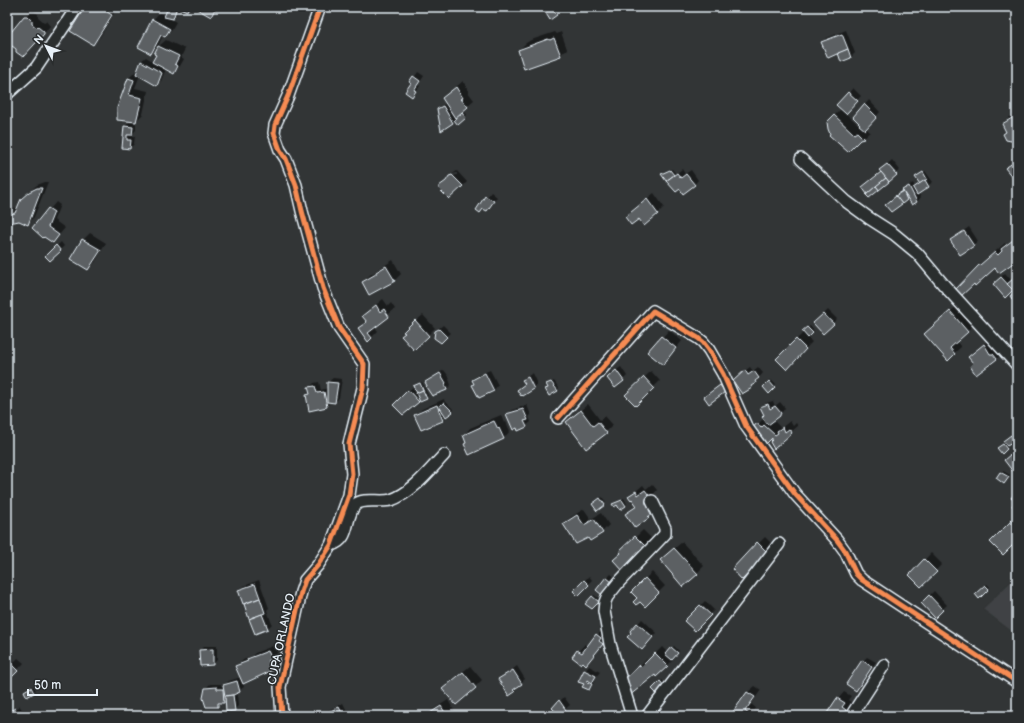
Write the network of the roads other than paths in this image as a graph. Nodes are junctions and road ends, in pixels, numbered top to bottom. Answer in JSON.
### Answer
{"nodes":[{"id":1,"x":77,"y":7,"type":"edge"},
{"id":2,"x":320,"y":7,"type":"edge"},
{"id":3,"x":7,"y":94,"type":"edge"},
{"id":4,"x":801,"y":159,"type":"dead end"},
{"id":5,"x":1017,"y":365,"type":"edge"},
{"id":6,"x":558,"y":418,"type":"dead end"},
{"id":7,"x":444,"y":455,"type":"dead end"},
{"id":8,"x":652,"y":501,"type":"dead end"},
{"id":9,"x":779,"y":544,"type":"dead end"},
{"id":10,"x":331,"y":545,"type":"junction"},
{"id":11,"x":884,"y":665,"type":"dead end"},
{"id":12,"x":1017,"y":682,"type":"edge"},
{"id":13,"x":282,"y":716,"type":"edge"},
{"id":14,"x":632,"y":716,"type":"edge"},
{"id":15,"x":647,"y":716,"type":"edge"},
{"id":16,"x":851,"y":716,"type":"edge"}],
"edges":[{"from":1,"to":3,"type":"street"},
{"from":2,"to":10,"type":"street","name":"CUPA ORLANDO"},
{"from":4,"to":5,"type":"street"},
{"from":6,"to":12,"type":"street"},
{"from":7,"to":10,"type":"street"},
{"from":8,"to":14,"type":"street"},
{"from":9,"to":15,"type":"street"},
{"from":10,"to":13,"type":"street","name":"CUPA ORLANDO"},
{"from":11,"to":16,"type":"street"}]}
